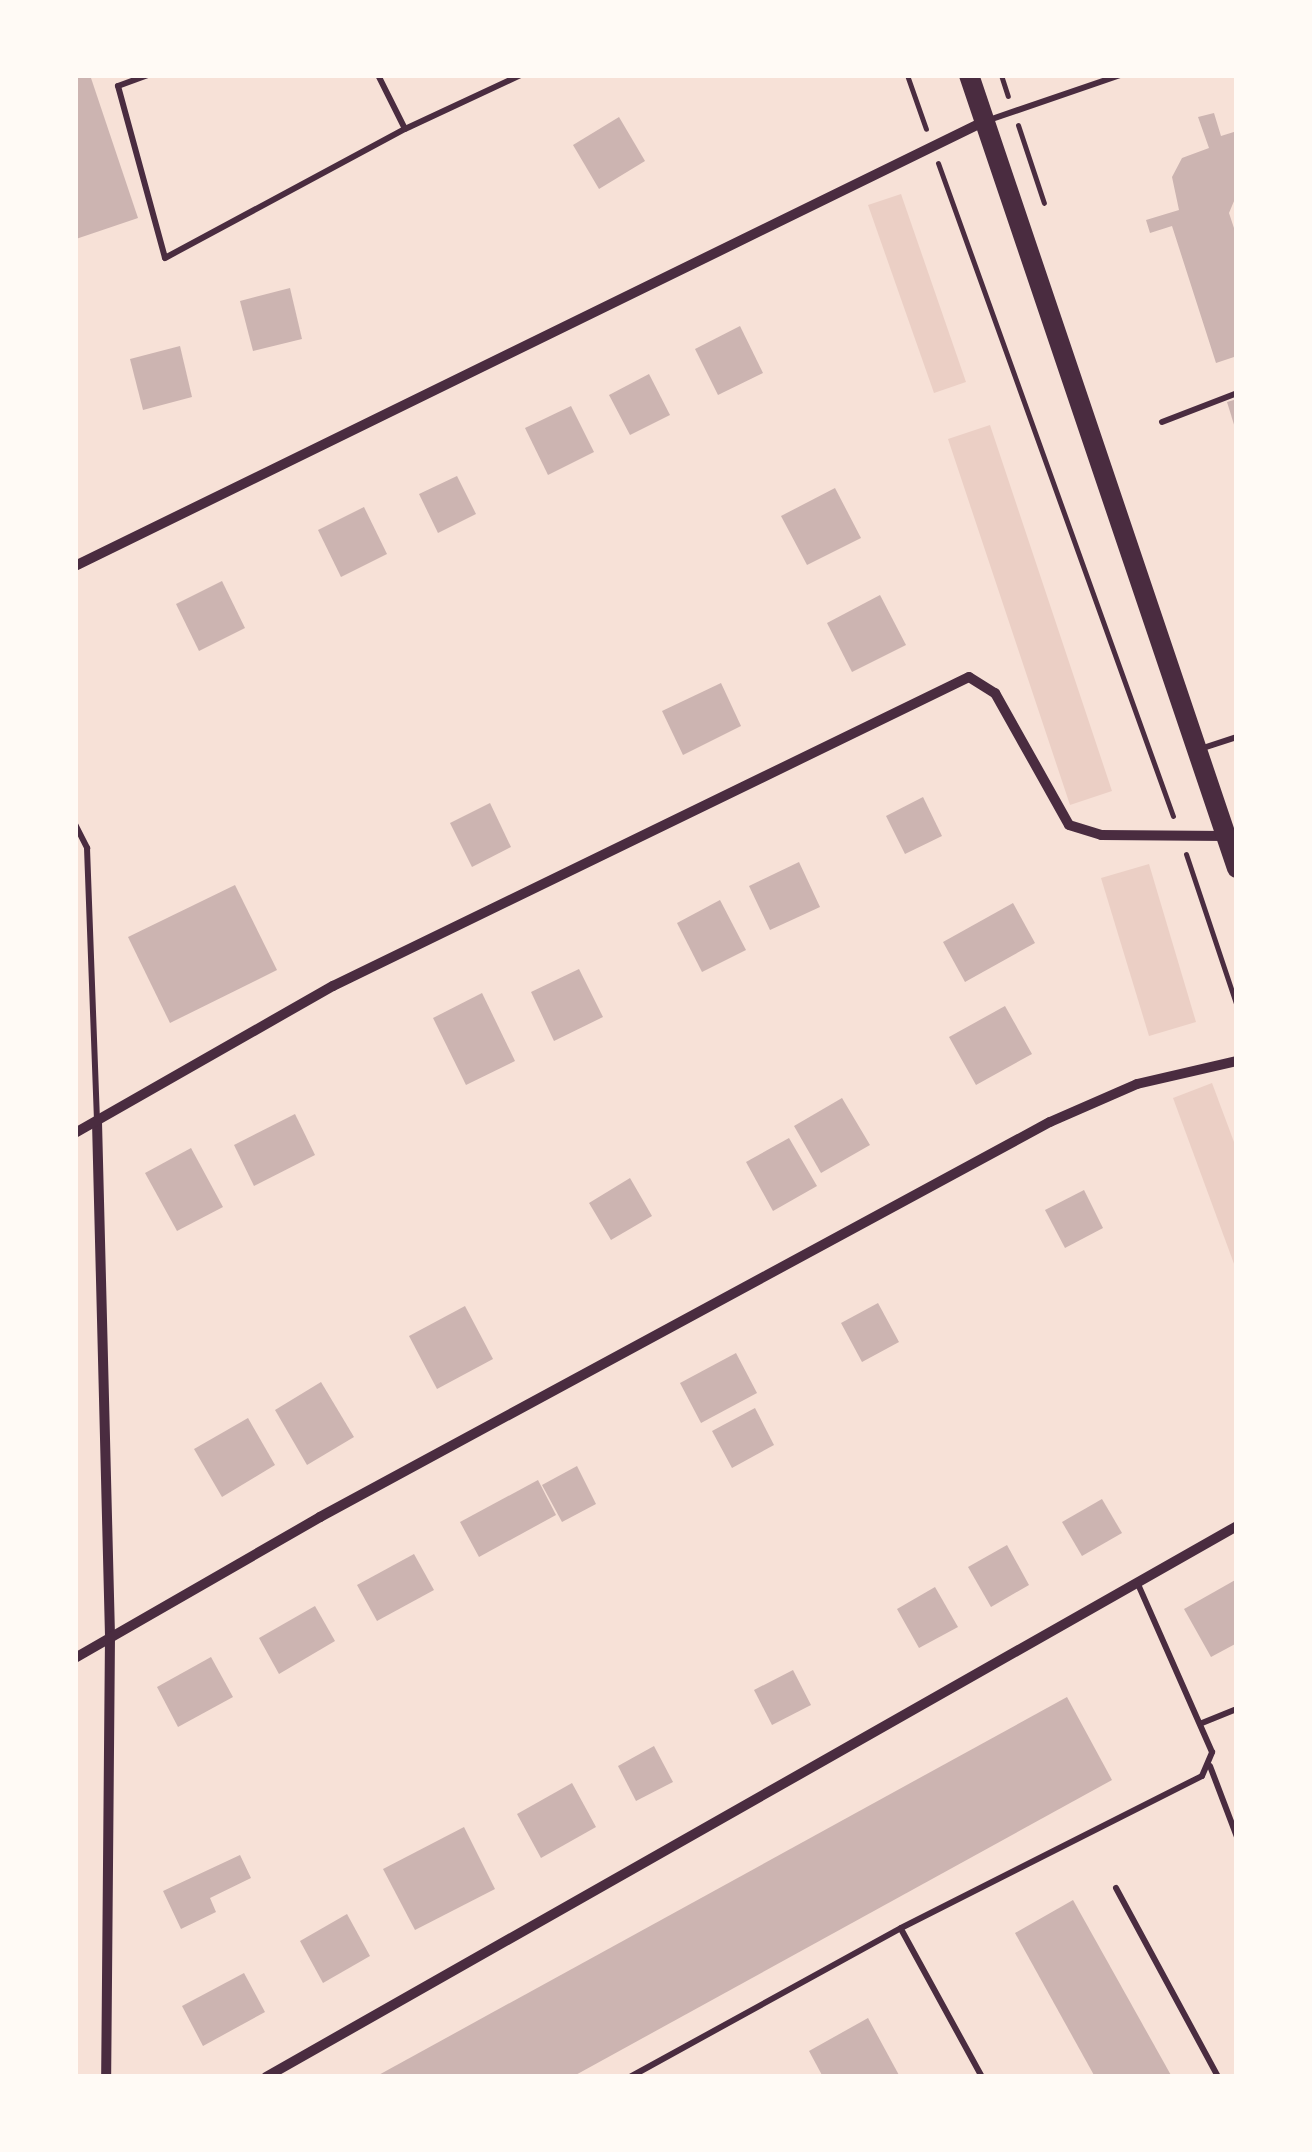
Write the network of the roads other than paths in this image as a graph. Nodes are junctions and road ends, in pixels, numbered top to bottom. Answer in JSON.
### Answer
{"nodes":[{"id":1,"x":148,"y":75,"type":"edge"},
{"id":2,"x":378,"y":75,"type":"edge"},
{"id":3,"x":520,"y":75,"type":"edge"},
{"id":4,"x":968,"y":75,"type":"edge"},
{"id":5,"x":1120,"y":75,"type":"edge"},
{"id":6,"x":985,"y":121,"type":"junction"},
{"id":7,"x":406,"y":129,"type":"junction"},
{"id":8,"x":1237,"y":393,"type":"edge"},
{"id":9,"x":1162,"y":422,"type":"dead end"},
{"id":10,"x":75,"y":566,"type":"edge"},
{"id":11,"x":1237,"y":738,"type":"edge"},
{"id":12,"x":1195,"y":751,"type":"junction"},
{"id":13,"x":75,"y":824,"type":"edge"},
{"id":14,"x":1226,"y":836,"type":"junction"},
{"id":15,"x":1237,"y":868,"type":"edge"},
{"id":16,"x":1237,"y":1060,"type":"edge"},
{"id":17,"x":98,"y":1122,"type":"junction"},
{"id":18,"x":75,"y":1132,"type":"edge"},
{"id":19,"x":1237,"y":1526,"type":"edge"},
{"id":20,"x":1137,"y":1582,"type":"junction"},
{"id":21,"x":110,"y":1636,"type":"junction"},
{"id":22,"x":75,"y":1658,"type":"edge"},
{"id":23,"x":1237,"y":1709,"type":"edge"},
{"id":24,"x":1202,"y":1723,"type":"junction"},
{"id":25,"x":1210,"y":1766,"type":"junction"},
{"id":26,"x":1237,"y":1837,"type":"edge"},
{"id":27,"x":1116,"y":1888,"type":"dead end"},
{"id":28,"x":901,"y":1928,"type":"junction"},
{"id":29,"x":106,"y":2077,"type":"edge"},
{"id":30,"x":266,"y":2077,"type":"edge"},
{"id":31,"x":630,"y":2077,"type":"edge"},
{"id":32,"x":982,"y":2077,"type":"edge"},
{"id":33,"x":1218,"y":2077,"type":"edge"}],
"edges":[{"from":1,"to":7,"type":"lane"},
{"from":2,"to":7,"type":"lane"},
{"from":3,"to":7,"type":"lane"},
{"from":4,"to":6,"type":"main road"},
{"from":5,"to":6,"type":"lane"},
{"from":6,"to":10,"type":"street"},
{"from":6,"to":12,"type":"main road"},
{"from":8,"to":9,"type":"lane"},
{"from":11,"to":12,"type":"lane"},
{"from":12,"to":14,"type":"main road"},
{"from":13,"to":17,"type":"lane"},
{"from":14,"to":15,"type":"main road"},
{"from":14,"to":17,"type":"street"},
{"from":16,"to":21,"type":"street"},
{"from":17,"to":18,"type":"street"},
{"from":17,"to":21,"type":"street"},
{"from":19,"to":20,"type":"street"},
{"from":20,"to":24,"type":"lane"},
{"from":20,"to":30,"type":"street"},
{"from":21,"to":22,"type":"street"},
{"from":21,"to":29,"type":"street"},
{"from":23,"to":24,"type":"lane"},
{"from":24,"to":25,"type":"lane"},
{"from":25,"to":26,"type":"lane"},
{"from":25,"to":28,"type":"lane"},
{"from":27,"to":33,"type":"lane"},
{"from":28,"to":31,"type":"lane"},
{"from":28,"to":32,"type":"lane"}]}
